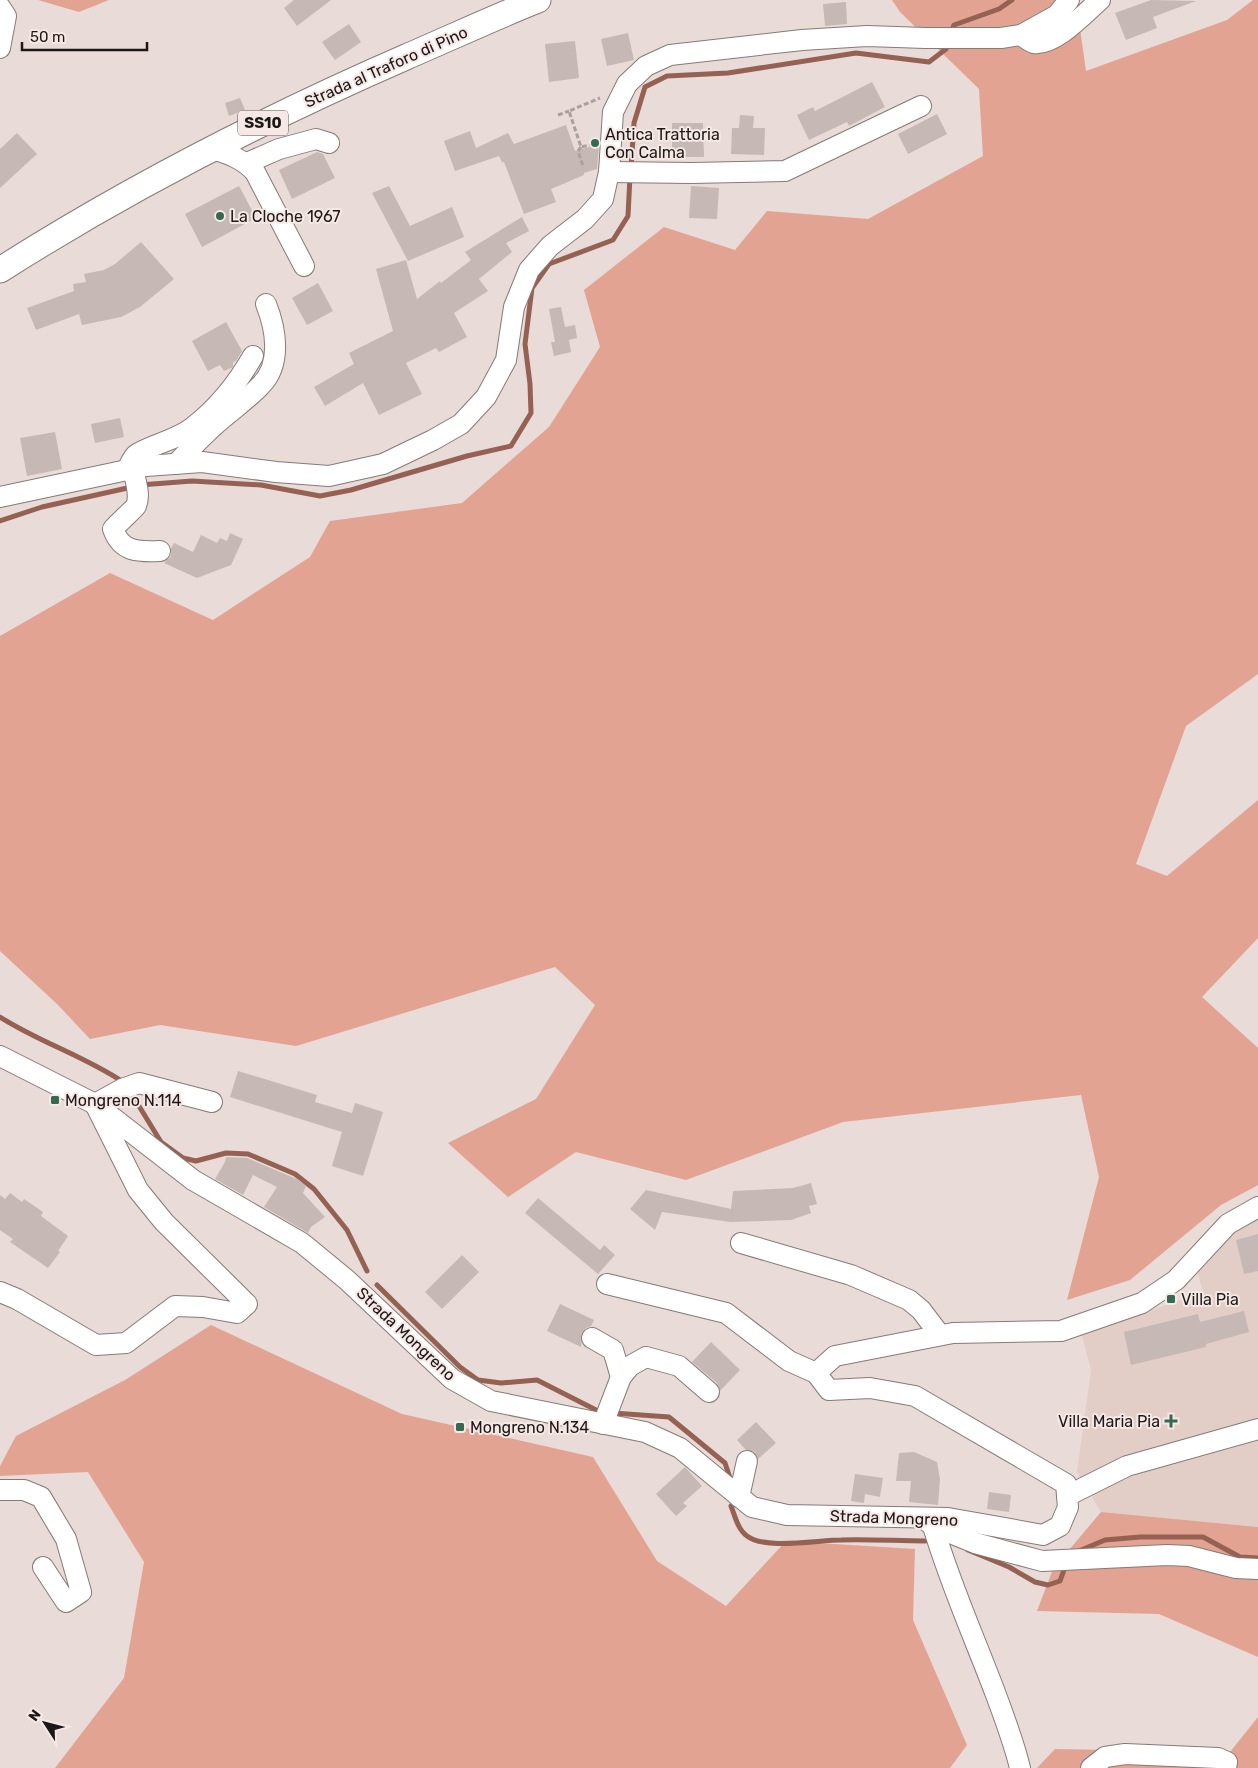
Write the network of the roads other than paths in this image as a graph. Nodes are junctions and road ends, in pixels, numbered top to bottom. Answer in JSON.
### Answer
{"nodes":[{"id":1,"x":538,"y":0,"type":"edge"},
{"id":2,"x":1069,"y":0,"type":"edge"},
{"id":3,"x":1100,"y":0,"type":"edge"},
{"id":4,"x":0,"y":7,"type":"edge"},
{"id":5,"x":1021,"y":35,"type":"junction"},
{"id":6,"x":0,"y":48,"type":"edge"},
{"id":7,"x":921,"y":106,"type":"dead end"},
{"id":8,"x":328,"y":144,"type":"dead end"},
{"id":9,"x":212,"y":149,"type":"junction"},
{"id":10,"x":246,"y":163,"type":"junction"},
{"id":11,"x":612,"y":172,"type":"junction"},
{"id":12,"x":304,"y":266,"type":"dead end"},
{"id":13,"x":0,"y":270,"type":"edge"},
{"id":14,"x":266,"y":304,"type":"dead end"},
{"id":15,"x":253,"y":356,"type":"dead end"},
{"id":16,"x":176,"y":464,"type":"junction"},
{"id":17,"x":133,"y":477,"type":"junction"},
{"id":18,"x":0,"y":497,"type":"edge"},
{"id":19,"x":160,"y":551,"type":"dead end"},
{"id":20,"x":0,"y":1056,"type":"edge"},
{"id":21,"x":212,"y":1102,"type":"dead end"},
{"id":22,"x":95,"y":1104,"type":"junction"},
{"id":23,"x":1258,"y":1207,"type":"edge"},
{"id":24,"x":741,"y":1243,"type":"dead end"},
{"id":25,"x":608,"y":1284,"type":"dead end"},
{"id":26,"x":0,"y":1292,"type":"edge"},
{"id":27,"x":940,"y":1335,"type":"junction"},
{"id":28,"x":592,"y":1338,"type":"dead end"},
{"id":29,"x":816,"y":1373,"type":"junction"},
{"id":30,"x":621,"y":1377,"type":"junction"},
{"id":31,"x":708,"y":1392,"type":"dead end"},
{"id":32,"x":603,"y":1424,"type":"junction"},
{"id":33,"x":1258,"y":1429,"type":"edge"},
{"id":34,"x":747,"y":1461,"type":"dead end"},
{"id":35,"x":0,"y":1490,"type":"edge"},
{"id":36,"x":1067,"y":1496,"type":"junction"},
{"id":37,"x":739,"y":1497,"type":"junction"},
{"id":38,"x":928,"y":1522,"type":"junction"},
{"id":39,"x":43,"y":1566,"type":"dead end"},
{"id":40,"x":1258,"y":1569,"type":"edge"},
{"id":41,"x":1020,"y":1768,"type":"edge"},
{"id":42,"x":1090,"y":1768,"type":"edge"},
{"id":43,"x":1226,"y":1768,"type":"edge"}],
"edges":[{"from":1,"to":9,"type":"main road","name":"Strada al Traforo di Pino","number":"SS10"},
{"from":2,"to":5,"type":"street"},
{"from":3,"to":5,"type":"street"},
{"from":4,"to":6,"type":"street"},
{"from":5,"to":11,"type":"street"},
{"from":7,"to":11,"type":"street"},
{"from":8,"to":10,"type":"street"},
{"from":9,"to":10,"type":"street"},
{"from":9,"to":13,"type":"main road","name":"Strada al Traforo di Pino","number":"SS10"},
{"from":10,"to":12,"type":"street"},
{"from":11,"to":16,"type":"street"},
{"from":14,"to":16,"type":"street"},
{"from":15,"to":17,"type":"street"},
{"from":16,"to":17,"type":"street"},
{"from":17,"to":18,"type":"street"},
{"from":17,"to":19,"type":"street"},
{"from":20,"to":22,"type":"street","name":"Strada Mongreno"},
{"from":21,"to":22,"type":"street"},
{"from":22,"to":26,"type":"street"},
{"from":22,"to":32,"type":"street","name":"Strada Mongreno"},
{"from":23,"to":27,"type":"street"},
{"from":24,"to":27,"type":"street"},
{"from":25,"to":29,"type":"street"},
{"from":27,"to":29,"type":"street"},
{"from":28,"to":30,"type":"street"},
{"from":29,"to":36,"type":"street"},
{"from":30,"to":31,"type":"street"},
{"from":30,"to":32,"type":"street"},
{"from":32,"to":37,"type":"street","name":"Strada Mongreno"},
{"from":33,"to":36,"type":"street"},
{"from":34,"to":37,"type":"street"},
{"from":35,"to":39,"type":"street"},
{"from":36,"to":38,"type":"street","name":"Strada Mongreno"},
{"from":37,"to":38,"type":"street","name":"Strada Mongreno"},
{"from":38,"to":40,"type":"street"},
{"from":38,"to":41,"type":"street"},
{"from":42,"to":43,"type":"street"}]}
